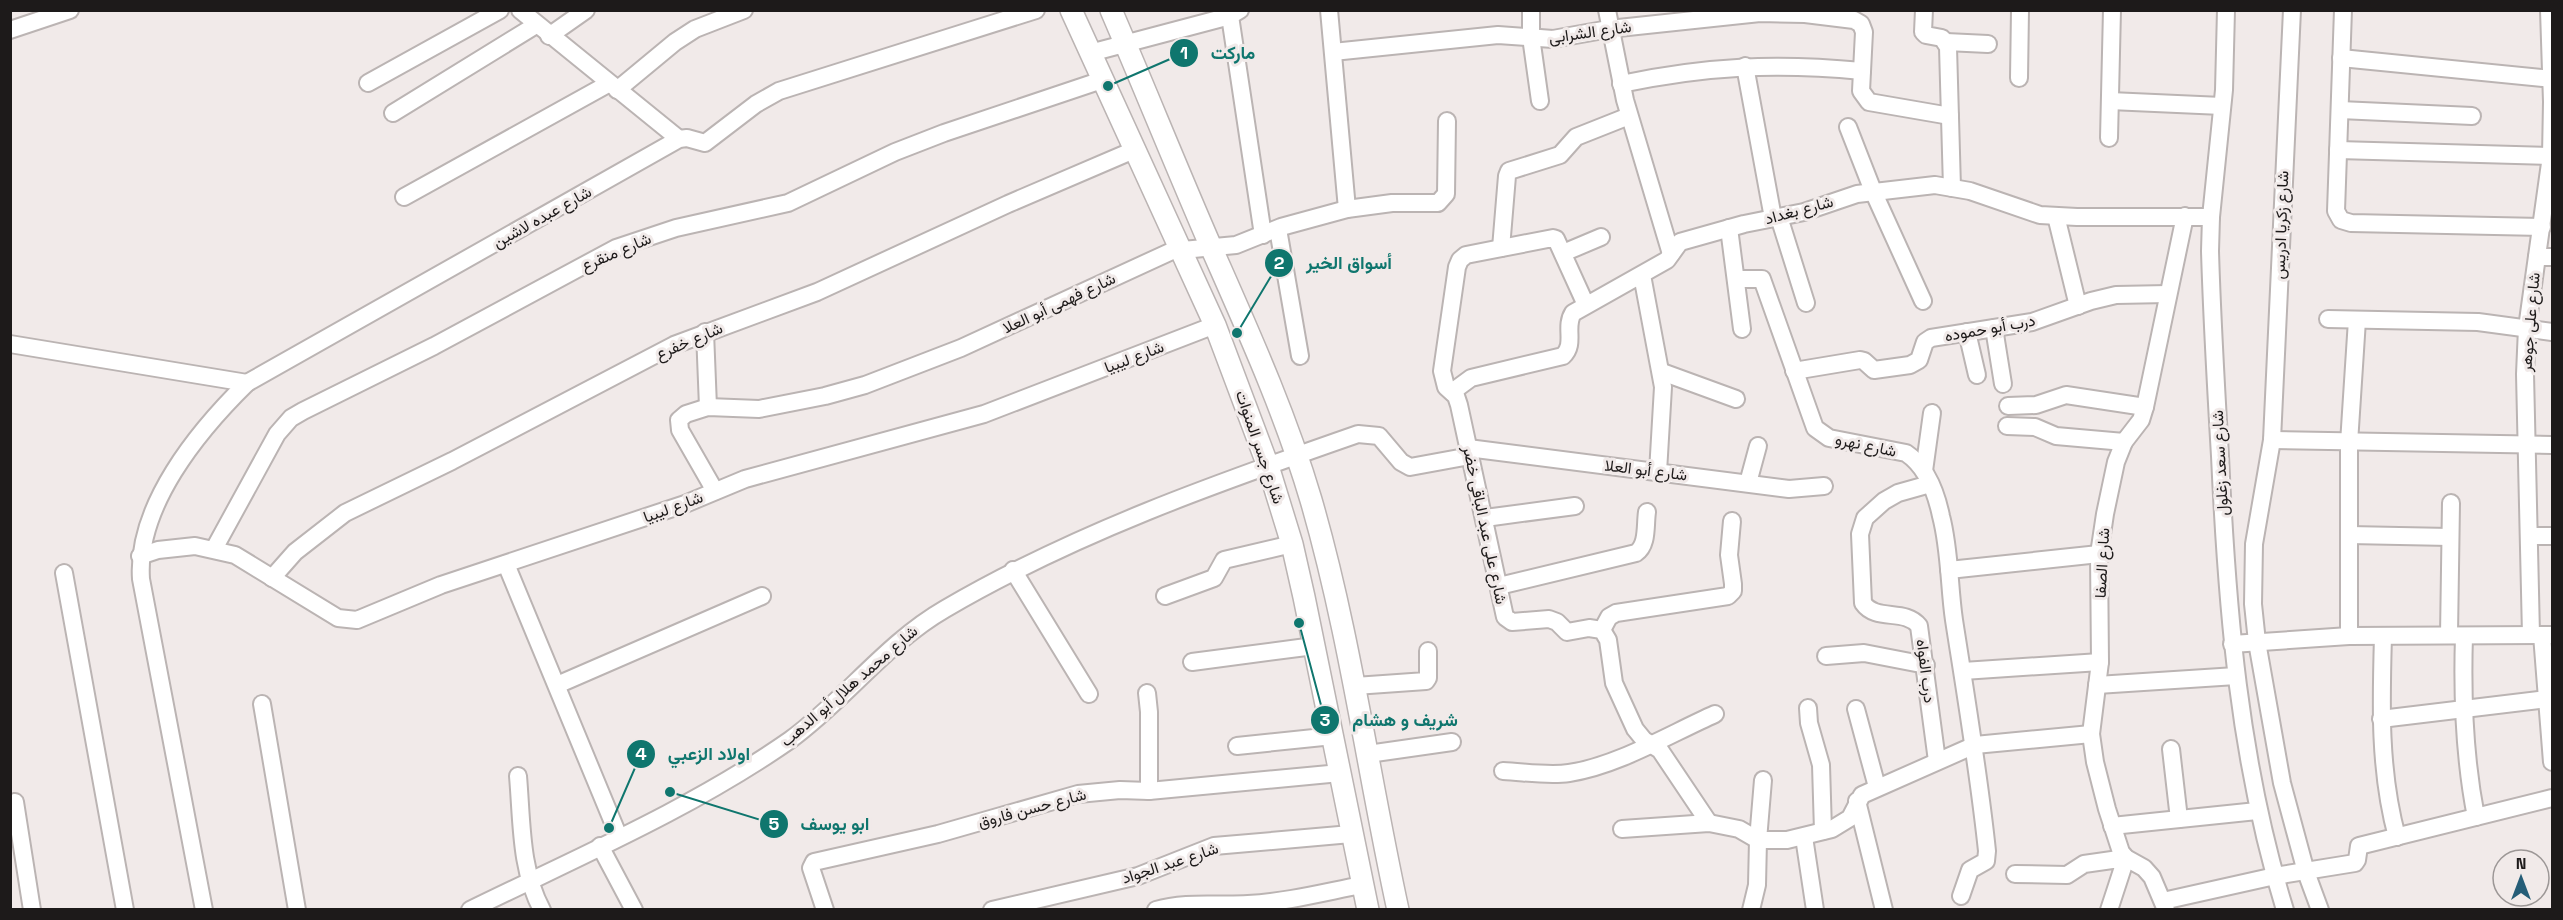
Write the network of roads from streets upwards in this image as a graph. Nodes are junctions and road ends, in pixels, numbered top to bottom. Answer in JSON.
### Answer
{"nodes":[{"id":1,"x":70,"y":10,"type":"edge"},
{"id":2,"x":500,"y":10,"type":"edge"},
{"id":3,"x":520,"y":10,"type":"edge"},
{"id":4,"x":586,"y":10,"type":"edge"},
{"id":5,"x":744,"y":10,"type":"edge"},
{"id":6,"x":1036,"y":10,"type":"edge"},
{"id":7,"x":1071,"y":10,"type":"edge"},
{"id":8,"x":1111,"y":10,"type":"edge"},
{"id":9,"x":1329,"y":10,"type":"edge"},
{"id":10,"x":1531,"y":10,"type":"edge"},
{"id":11,"x":1607,"y":10,"type":"edge"},
{"id":12,"x":1924,"y":10,"type":"edge"},
{"id":13,"x":2020,"y":10,"type":"edge"},
{"id":14,"x":2112,"y":10,"type":"edge"},
{"id":15,"x":2226,"y":10,"type":"edge"},
{"id":16,"x":2292,"y":10,"type":"edge"},
{"id":17,"x":2343,"y":10,"type":"edge"},
{"id":18,"x":2549,"y":10,"type":"edge"},
{"id":19,"x":1235,"y":13,"type":"edge"},
{"id":20,"x":1203,"y":16,"type":"edge"},
{"id":21,"x":536,"y":25,"type":"junction"},
{"id":22,"x":1609,"y":29,"type":"junction"},
{"id":23,"x":10,"y":30,"type":"edge"},
{"id":24,"x":549,"y":36,"type":"junction"},
{"id":25,"x":1531,"y":37,"type":"junction"},
{"id":26,"x":1943,"y":40,"type":"junction"},
{"id":27,"x":1125,"y":43,"type":"junction"},
{"id":28,"x":1988,"y":44,"type":"dead end"},
{"id":29,"x":1333,"y":52,"type":"junction"},
{"id":30,"x":1090,"y":53,"type":"junction"},
{"id":31,"x":2341,"y":58,"type":"junction"},
{"id":32,"x":1745,"y":66,"type":"junction"},
{"id":33,"x":1862,"y":71,"type":"junction"},
{"id":34,"x":2019,"y":78,"type":"dead end"},
{"id":35,"x":2552,"y":79,"type":"edge"},
{"id":36,"x":1102,"y":80,"type":"junction"},
{"id":37,"x":368,"y":83,"type":"dead end"},
{"id":38,"x":1621,"y":84,"type":"junction"},
{"id":39,"x":613,"y":87,"type":"junction"},
{"id":40,"x":1540,"y":101,"type":"dead end"},
{"id":41,"x":2110,"y":101,"type":"junction"},
{"id":42,"x":2222,"y":106,"type":"junction"},
{"id":43,"x":2340,"y":110,"type":"junction"},
{"id":44,"x":393,"y":113,"type":"dead end"},
{"id":45,"x":1629,"y":116,"type":"junction"},
{"id":46,"x":1950,"y":116,"type":"junction"},
{"id":47,"x":2472,"y":116,"type":"dead end"},
{"id":48,"x":1447,"y":121,"type":"dead end"},
{"id":49,"x":1848,"y":127,"type":"dead end"},
{"id":50,"x":2109,"y":138,"type":"dead end"},
{"id":51,"x":679,"y":139,"type":"junction"},
{"id":52,"x":1134,"y":150,"type":"junction"},
{"id":53,"x":2338,"y":150,"type":"junction"},
{"id":54,"x":2551,"y":156,"type":"edge"},
{"id":55,"x":1952,"y":188,"type":"junction"},
{"id":56,"x":1873,"y":191,"type":"junction"},
{"id":57,"x":404,"y":197,"type":"dead end"},
{"id":58,"x":1347,"y":209,"type":"junction"},
{"id":59,"x":2056,"y":216,"type":"junction"},
{"id":60,"x":2185,"y":216,"type":"junction"},
{"id":61,"x":2211,"y":216,"type":"junction"},
{"id":62,"x":1776,"y":218,"type":"junction"},
{"id":63,"x":2542,"y":227,"type":"junction"},
{"id":64,"x":1729,"y":228,"type":"junction"},
{"id":65,"x":1271,"y":232,"type":"junction"},
{"id":66,"x":1601,"y":237,"type":"dead end"},
{"id":67,"x":1212,"y":248,"type":"junction"},
{"id":68,"x":1501,"y":248,"type":"junction"},
{"id":69,"x":1179,"y":250,"type":"junction"},
{"id":70,"x":1563,"y":253,"type":"junction"},
{"id":71,"x":1671,"y":254,"type":"junction"},
{"id":72,"x":2545,"y":257,"type":"edge"},
{"id":73,"x":1642,"y":275,"type":"junction"},
{"id":74,"x":1736,"y":279,"type":"junction"},
{"id":75,"x":2168,"y":294,"type":"junction"},
{"id":76,"x":1923,"y":301,"type":"dead end"},
{"id":77,"x":1806,"y":303,"type":"dead end"},
{"id":78,"x":1586,"y":305,"type":"junction"},
{"id":79,"x":2078,"y":306,"type":"junction"},
{"id":80,"x":2328,"y":319,"type":"dead end"},
{"id":81,"x":2357,"y":320,"type":"junction"},
{"id":82,"x":1215,"y":325,"type":"junction"},
{"id":83,"x":1994,"y":328,"type":"junction"},
{"id":84,"x":2527,"y":328,"type":"junction"},
{"id":85,"x":1742,"y":329,"type":"dead end"},
{"id":86,"x":705,"y":332,"type":"junction"},
{"id":87,"x":1967,"y":332,"type":"junction"},
{"id":88,"x":2553,"y":332,"type":"edge"},
{"id":89,"x":10,"y":344,"type":"edge"},
{"id":90,"x":1300,"y":356,"type":"dead end"},
{"id":91,"x":1794,"y":371,"type":"junction"},
{"id":92,"x":1662,"y":372,"type":"junction"},
{"id":93,"x":1977,"y":375,"type":"dead end"},
{"id":94,"x":247,"y":383,"type":"junction"},
{"id":95,"x":2003,"y":384,"type":"dead end"},
{"id":96,"x":1452,"y":392,"type":"junction"},
{"id":97,"x":1736,"y":399,"type":"dead end"},
{"id":98,"x":2008,"y":406,"type":"dead end"},
{"id":99,"x":708,"y":407,"type":"junction"},
{"id":100,"x":2145,"y":407,"type":"junction"},
{"id":101,"x":1932,"y":413,"type":"dead end"},
{"id":102,"x":2007,"y":426,"type":"dead end"},
{"id":103,"x":2272,"y":440,"type":"junction"},
{"id":104,"x":2124,"y":442,"type":"junction"},
{"id":105,"x":2349,"y":443,"type":"junction"},
{"id":106,"x":2527,"y":445,"type":"junction"},
{"id":107,"x":2553,"y":445,"type":"edge"},
{"id":108,"x":1758,"y":446,"type":"dead end"},
{"id":109,"x":1469,"y":452,"type":"junction"},
{"id":110,"x":1297,"y":455,"type":"junction"},
{"id":111,"x":1268,"y":466,"type":"junction"},
{"id":112,"x":1659,"y":472,"type":"junction"},
{"id":113,"x":1927,"y":477,"type":"junction"},
{"id":114,"x":1748,"y":483,"type":"junction"},
{"id":115,"x":1824,"y":486,"type":"dead end"},
{"id":116,"x":715,"y":491,"type":"junction"},
{"id":117,"x":2451,"y":503,"type":"dead end"},
{"id":118,"x":1575,"y":506,"type":"dead end"},
{"id":119,"x":1647,"y":512,"type":"dead end"},
{"id":120,"x":1485,"y":518,"type":"junction"},
{"id":121,"x":1732,"y":521,"type":"dead end"},
{"id":122,"x":2349,"y":536,"type":"junction"},
{"id":123,"x":2530,"y":536,"type":"junction"},
{"id":124,"x":2553,"y":536,"type":"edge"},
{"id":125,"x":2450,"y":537,"type":"junction"},
{"id":126,"x":1292,"y":544,"type":"junction"},
{"id":127,"x":214,"y":549,"type":"junction"},
{"id":128,"x":2099,"y":554,"type":"junction"},
{"id":129,"x":140,"y":556,"type":"junction"},
{"id":130,"x":506,"y":564,"type":"junction"},
{"id":131,"x":1012,"y":570,"type":"junction"},
{"id":132,"x":1949,"y":570,"type":"junction"},
{"id":133,"x":64,"y":573,"type":"dead end"},
{"id":134,"x":272,"y":578,"type":"junction"},
{"id":135,"x":1499,"y":586,"type":"junction"},
{"id":136,"x":762,"y":596,"type":"dead end"},
{"id":137,"x":1165,"y":596,"type":"dead end"},
{"id":138,"x":1602,"y":630,"type":"junction"},
{"id":139,"x":2542,"y":635,"type":"edge"},
{"id":140,"x":2349,"y":636,"type":"junction"},
{"id":141,"x":2383,"y":636,"type":"junction"},
{"id":142,"x":2456,"y":636,"type":"junction"},
{"id":143,"x":2257,"y":642,"type":"junction"},
{"id":144,"x":2232,"y":644,"type":"junction"},
{"id":145,"x":1314,"y":646,"type":"junction"},
{"id":146,"x":1428,"y":651,"type":"dead end"},
{"id":147,"x":1826,"y":656,"type":"dead end"},
{"id":148,"x":1192,"y":662,"type":"dead end"},
{"id":149,"x":2100,"y":662,"type":"junction"},
{"id":150,"x":1926,"y":665,"type":"junction"},
{"id":151,"x":1963,"y":671,"type":"junction"},
{"id":152,"x":2236,"y":676,"type":"junction"},
{"id":153,"x":557,"y":685,"type":"junction"},
{"id":154,"x":2097,"y":685,"type":"junction"},
{"id":155,"x":1354,"y":686,"type":"junction"},
{"id":156,"x":1147,"y":693,"type":"dead end"},
{"id":157,"x":1089,"y":694,"type":"dead end"},
{"id":158,"x":2547,"y":699,"type":"junction"},
{"id":159,"x":262,"y":704,"type":"dead end"},
{"id":160,"x":1808,"y":708,"type":"dead end"},
{"id":161,"x":1856,"y":709,"type":"dead end"},
{"id":162,"x":2463,"y":709,"type":"junction"},
{"id":163,"x":1715,"y":714,"type":"dead end"},
{"id":164,"x":2381,"y":719,"type":"junction"},
{"id":165,"x":2551,"y":733,"type":"edge"},
{"id":166,"x":2091,"y":734,"type":"junction"},
{"id":167,"x":1332,"y":736,"type":"junction"},
{"id":168,"x":1452,"y":742,"type":"dead end"},
{"id":169,"x":1650,"y":743,"type":"junction"},
{"id":170,"x":1975,"y":745,"type":"junction"},
{"id":171,"x":1237,"y":746,"type":"dead end"},
{"id":172,"x":2171,"y":749,"type":"dead end"},
{"id":173,"x":1368,"y":754,"type":"junction"},
{"id":174,"x":1937,"y":760,"type":"junction"},
{"id":175,"x":2553,"y":762,"type":"edge"},
{"id":176,"x":1503,"y":771,"type":"dead end"},
{"id":177,"x":1340,"y":773,"type":"junction"},
{"id":178,"x":518,"y":776,"type":"dead end"},
{"id":179,"x":1763,"y":780,"type":"dead end"},
{"id":180,"x":1877,"y":787,"type":"junction"},
{"id":181,"x":1149,"y":791,"type":"junction"},
{"id":182,"x":2553,"y":798,"type":"edge"},
{"id":183,"x":1857,"y":801,"type":"junction"},
{"id":184,"x":15,"y":802,"type":"dead end"},
{"id":185,"x":2258,"y":811,"type":"junction"},
{"id":186,"x":2476,"y":817,"type":"junction"},
{"id":187,"x":2179,"y":819,"type":"junction"},
{"id":188,"x":1709,"y":823,"type":"junction"},
{"id":189,"x":2112,"y":826,"type":"junction"},
{"id":190,"x":1622,"y":829,"type":"dead end"},
{"id":191,"x":1822,"y":831,"type":"junction"},
{"id":192,"x":1351,"y":834,"type":"junction"},
{"id":193,"x":619,"y":837,"type":"junction"},
{"id":194,"x":1804,"y":837,"type":"junction"},
{"id":195,"x":2397,"y":837,"type":"junction"},
{"id":196,"x":1758,"y":840,"type":"junction"},
{"id":197,"x":600,"y":846,"type":"junction"},
{"id":198,"x":2126,"y":858,"type":"junction"},
{"id":199,"x":17,"y":859,"type":"edge"},
{"id":200,"x":2306,"y":872,"type":"junction"},
{"id":201,"x":2015,"y":874,"type":"dead end"},
{"id":202,"x":2275,"y":876,"type":"junction"},
{"id":203,"x":529,"y":881,"type":"junction"},
{"id":204,"x":1362,"y":885,"type":"junction"},
{"id":205,"x":1961,"y":896,"type":"dead end"},
{"id":206,"x":2164,"y":905,"type":"edge"},
{"id":207,"x":32,"y":909,"type":"edge"},
{"id":208,"x":125,"y":909,"type":"edge"},
{"id":209,"x":204,"y":909,"type":"edge"},
{"id":210,"x":297,"y":909,"type":"edge"},
{"id":211,"x":470,"y":909,"type":"edge"},
{"id":212,"x":542,"y":909,"type":"edge"},
{"id":213,"x":634,"y":909,"type":"edge"},
{"id":214,"x":825,"y":909,"type":"edge"},
{"id":215,"x":992,"y":909,"type":"edge"},
{"id":216,"x":1156,"y":909,"type":"edge"},
{"id":217,"x":1368,"y":909,"type":"edge"},
{"id":218,"x":1398,"y":909,"type":"edge"},
{"id":219,"x":1751,"y":909,"type":"edge"},
{"id":220,"x":1815,"y":909,"type":"edge"},
{"id":221,"x":1884,"y":909,"type":"edge"},
{"id":222,"x":2109,"y":909,"type":"edge"},
{"id":223,"x":2285,"y":909,"type":"edge"},
{"id":224,"x":2320,"y":909,"type":"edge"}],
"edges":[{"from":1,"to":23,"type":"street"},
{"from":2,"to":37,"type":"street"},
{"from":3,"to":21,"type":"street"},
{"from":4,"to":24,"type":"street"},
{"from":5,"to":39,"type":"street"},
{"from":6,"to":51,"type":"street"},
{"from":7,"to":30,"type":"street","name":"شارع جسر المنوات"},
{"from":8,"to":27,"type":"street","name":"شارع جسر المنوات"},
{"from":9,"to":29,"type":"street"},
{"from":10,"to":25,"type":"street"},
{"from":11,"to":22,"type":"street"},
{"from":12,"to":26,"type":"street"},
{"from":13,"to":34,"type":"street"},
{"from":14,"to":41,"type":"street"},
{"from":15,"to":42,"type":"street","name":"شارع سعد زغلول"},
{"from":16,"to":103,"type":"street","name":"شارع زكريا ادريس"},
{"from":17,"to":31,"type":"street"},
{"from":18,"to":35,"type":"street","name":"شارع على جوهر"},
{"from":19,"to":20,"type":"street"},
{"from":19,"to":65,"type":"street"},
{"from":20,"to":27,"type":"street"},
{"from":21,"to":24,"type":"street"},
{"from":21,"to":44,"type":"street"},
{"from":22,"to":25,"type":"street","name":"شارع الشرابى"},
{"from":22,"to":33,"type":"street","name":"شارع الشرابى"},
{"from":22,"to":38,"type":"street"},
{"from":24,"to":39,"type":"street"},
{"from":25,"to":29,"type":"street","name":"شارع الشرابى"},
{"from":25,"to":40,"type":"street"},
{"from":26,"to":28,"type":"street"},
{"from":26,"to":46,"type":"street"},
{"from":27,"to":30,"type":"street"},
{"from":27,"to":67,"type":"street","name":"شارع جسر المنوات"},
{"from":29,"to":58,"type":"street"},
{"from":30,"to":36,"type":"street","name":"شارع جسر المنوات"},
{"from":31,"to":35,"type":"street"},
{"from":31,"to":43,"type":"street"},
{"from":32,"to":33,"type":"street"},
{"from":32,"to":38,"type":"street"},
{"from":32,"to":62,"type":"street"},
{"from":33,"to":46,"type":"street","name":"شارع الشرابى"},
{"from":35,"to":54,"type":"street","name":"شارع على جوهر"},
{"from":36,"to":52,"type":"street","name":"شارع جسر المنوات"},
{"from":36,"to":127,"type":"street","name":"شارع منقرع"},
{"from":38,"to":45,"type":"street"},
{"from":39,"to":51,"type":"street"},
{"from":39,"to":57,"type":"street"},
{"from":41,"to":42,"type":"street"},
{"from":41,"to":50,"type":"street"},
{"from":42,"to":61,"type":"street","name":"شارع سعد زغلول"},
{"from":43,"to":47,"type":"street"},
{"from":43,"to":53,"type":"street"},
{"from":45,"to":68,"type":"street"},
{"from":45,"to":71,"type":"street"},
{"from":46,"to":55,"type":"street"},
{"from":48,"to":58,"type":"street","name":"شارع فهمى أبو العلا"},
{"from":49,"to":56,"type":"street"},
{"from":51,"to":94,"type":"street","name":"شارع عبده لاشين"},
{"from":52,"to":69,"type":"street","name":"شارع جسر المنوات"},
{"from":52,"to":86,"type":"street","name":"شارع خفرع"},
{"from":53,"to":54,"type":"street"},
{"from":53,"to":63,"type":"street"},
{"from":54,"to":63,"type":"street","name":"شارع على جوهر"},
{"from":55,"to":56,"type":"street","name":"شارع بغداد"},
{"from":55,"to":59,"type":"street","name":"شارع بغداد"},
{"from":56,"to":62,"type":"street","name":"شارع بغداد"},
{"from":56,"to":76,"type":"street"},
{"from":58,"to":65,"type":"street","name":"شارع فهمى أبو العلا"},
{"from":59,"to":60,"type":"street","name":"شارع بغداد"},
{"from":59,"to":79,"type":"street"},
{"from":60,"to":61,"type":"street","name":"شارع بغداد"},
{"from":60,"to":75,"type":"street","name":"شارع الصفا"},
{"from":61,"to":144,"type":"street","name":"شارع سعد زغلول"},
{"from":62,"to":64,"type":"street","name":"شارع بغداد"},
{"from":62,"to":77,"type":"street"},
{"from":63,"to":72,"type":"street","name":"شارع على جوهر"},
{"from":64,"to":71,"type":"street","name":"شارع بغداد"},
{"from":64,"to":74,"type":"street"},
{"from":65,"to":67,"type":"street","name":"شارع فهمى أبو العلا"},
{"from":65,"to":90,"type":"street"},
{"from":66,"to":70,"type":"street"},
{"from":67,"to":69,"type":"street","name":"شارع فهمى أبو العلا"},
{"from":67,"to":110,"type":"street","name":"شارع جسر المنوات"},
{"from":68,"to":70,"type":"street","name":"شارع على عبد الباقى خضر"},
{"from":68,"to":96,"type":"street","name":"شارع على عبد الباقى خضر"},
{"from":69,"to":82,"type":"street","name":"شارع جسر المنوات"},
{"from":69,"to":99,"type":"street","name":"شارع فهمى أبو العلا"},
{"from":70,"to":78,"type":"street"},
{"from":71,"to":73,"type":"street","name":"شارع بغداد"},
{"from":72,"to":84,"type":"street","name":"شارع على جوهر"},
{"from":73,"to":78,"type":"street","name":"شارع بغداد"},
{"from":73,"to":92,"type":"street"},
{"from":74,"to":85,"type":"street"},
{"from":74,"to":91,"type":"street","name":"شارع نهرو"},
{"from":75,"to":79,"type":"street","name":"درب أبو حموده"},
{"from":75,"to":100,"type":"street","name":"شارع الصفا"},
{"from":78,"to":96,"type":"street","name":"شارع بغداد"},
{"from":79,"to":83,"type":"street","name":"درب أبو حموده"},
{"from":80,"to":81,"type":"street"},
{"from":81,"to":84,"type":"street"},
{"from":81,"to":105,"type":"street"},
{"from":82,"to":111,"type":"street","name":"شارع جسر المنوات"},
{"from":82,"to":116,"type":"street","name":"شارع ليبيا"},
{"from":83,"to":87,"type":"street","name":"درب أبو حموده"},
{"from":83,"to":95,"type":"street"},
{"from":84,"to":88,"type":"street"},
{"from":84,"to":106,"type":"street","name":"شارع على جوهر"},
{"from":86,"to":99,"type":"street"},
{"from":86,"to":134,"type":"street","name":"شارع خفرع"},
{"from":87,"to":91,"type":"street","name":"درب أبو حموده"},
{"from":87,"to":93,"type":"street"},
{"from":89,"to":94,"type":"street"},
{"from":91,"to":113,"type":"street","name":"شارع نهرو"},
{"from":92,"to":97,"type":"street"},
{"from":92,"to":112,"type":"street"},
{"from":94,"to":129,"type":"street","name":"شارع عبده لاشين"},
{"from":96,"to":109,"type":"street","name":"شارع على عبد الباقى خضر"},
{"from":98,"to":100,"type":"street"},
{"from":99,"to":116,"type":"street","name":"شارع فهمى أبو العلا"},
{"from":100,"to":104,"type":"street","name":"شارع الصفا"},
{"from":101,"to":113,"type":"street"},
{"from":102,"to":104,"type":"street"},
{"from":103,"to":105,"type":"street"},
{"from":103,"to":143,"type":"street"},
{"from":104,"to":128,"type":"street","name":"شارع الصفا"},
{"from":105,"to":106,"type":"street"},
{"from":105,"to":122,"type":"street"},
{"from":106,"to":107,"type":"street"},
{"from":106,"to":123,"type":"street","name":"شارع على جوهر"},
{"from":108,"to":114,"type":"street"},
{"from":109,"to":110,"type":"street"},
{"from":109,"to":112,"type":"street","name":"شارع أبو العلا"},
{"from":109,"to":120,"type":"street","name":"شارع على عبد الباقى خضر"},
{"from":110,"to":111,"type":"street","name":"شارع محمد هلال أبو الدهب"},
{"from":110,"to":155,"type":"street","name":"شارع جسر المنوات"},
{"from":111,"to":126,"type":"street","name":"شارع جسر المنوات"},
{"from":111,"to":131,"type":"street","name":"شارع محمد هلال أبو الدهب"},
{"from":112,"to":114,"type":"street","name":"شارع أبو العلا"},
{"from":113,"to":132,"type":"street"},
{"from":113,"to":150,"type":"street","name":"درب الفواه"},
{"from":114,"to":115,"type":"street","name":"شارع أبو العلا"},
{"from":116,"to":130,"type":"street","name":"شارع ليبيا"},
{"from":117,"to":125,"type":"street"},
{"from":118,"to":120,"type":"street"},
{"from":119,"to":135,"type":"street"},
{"from":120,"to":135,"type":"street","name":"شارع على عبد الباقى خضر"},
{"from":121,"to":138,"type":"street"},
{"from":122,"to":125,"type":"street"},
{"from":122,"to":140,"type":"street"},
{"from":123,"to":124,"type":"street"},
{"from":123,"to":139,"type":"street","name":"شارع على جوهر"},
{"from":125,"to":142,"type":"street"},
{"from":126,"to":137,"type":"street"},
{"from":126,"to":145,"type":"street","name":"شارع جسر المنوات"},
{"from":127,"to":129,"type":"street","name":"شارع ليبيا"},
{"from":127,"to":134,"type":"street","name":"شارع ليبيا"},
{"from":128,"to":132,"type":"street"},
{"from":128,"to":149,"type":"street","name":"شارع الصفا"},
{"from":129,"to":209,"type":"street"},
{"from":130,"to":134,"type":"street","name":"شارع ليبيا"},
{"from":130,"to":153,"type":"street"},
{"from":131,"to":157,"type":"street"},
{"from":131,"to":193,"type":"street","name":"شارع محمد هلال أبو الدهب"},
{"from":132,"to":151,"type":"street"},
{"from":133,"to":208,"type":"street"},
{"from":135,"to":138,"type":"street","name":"شارع على عبد الباقى خضر"},
{"from":136,"to":153,"type":"street"},
{"from":138,"to":169,"type":"street"},
{"from":139,"to":142,"type":"street"},
{"from":139,"to":158,"type":"street","name":"شارع على جوهر"},
{"from":140,"to":141,"type":"street"},
{"from":140,"to":143,"type":"street"},
{"from":141,"to":142,"type":"street"},
{"from":141,"to":164,"type":"street"},
{"from":142,"to":162,"type":"street"},
{"from":143,"to":144,"type":"street"},
{"from":143,"to":200,"type":"street"},
{"from":144,"to":152,"type":"street","name":"شارع سعد زغلول"},
{"from":145,"to":148,"type":"street"},
{"from":145,"to":167,"type":"street","name":"شارع جسر المنوات"},
{"from":146,"to":155,"type":"street"},
{"from":147,"to":150,"type":"street"},
{"from":149,"to":151,"type":"street"},
{"from":149,"to":154,"type":"street","name":"شارع الصفا"},
{"from":150,"to":174,"type":"street","name":"درب الفواه"},
{"from":151,"to":170,"type":"street"},
{"from":152,"to":154,"type":"street"},
{"from":152,"to":185,"type":"street","name":"شارع سعد زغلول"},
{"from":153,"to":193,"type":"street"},
{"from":154,"to":166,"type":"street","name":"شارع الصفا"},
{"from":155,"to":173,"type":"street","name":"شارع جسر المنوات"},
{"from":156,"to":181,"type":"street"},
{"from":158,"to":162,"type":"street"},
{"from":158,"to":165,"type":"street","name":"شارع على جوهر"},
{"from":159,"to":210,"type":"street"},
{"from":160,"to":191,"type":"street"},
{"from":161,"to":180,"type":"street"},
{"from":162,"to":164,"type":"street"},
{"from":162,"to":186,"type":"street"},
{"from":163,"to":169,"type":"street"},
{"from":164,"to":195,"type":"street"},
{"from":165,"to":175,"type":"street","name":"شارع على جوهر"},
{"from":166,"to":170,"type":"street"},
{"from":166,"to":189,"type":"street","name":"شارع الصفا"},
{"from":167,"to":171,"type":"street"},
{"from":167,"to":177,"type":"street","name":"شارع جسر المنوات"},
{"from":168,"to":173,"type":"street"},
{"from":169,"to":176,"type":"street"},
{"from":169,"to":188,"type":"street"},
{"from":170,"to":174,"type":"street"},
{"from":170,"to":205,"type":"street"},
{"from":172,"to":187,"type":"street"},
{"from":173,"to":218,"type":"street","name":"شارع جسر المنوات"},
{"from":174,"to":180,"type":"street"},
{"from":177,"to":181,"type":"street","name":"شارع حسن فاروق"},
{"from":177,"to":192,"type":"street","name":"شارع جسر المنوات"},
{"from":178,"to":203,"type":"street"},
{"from":179,"to":196,"type":"street"},
{"from":180,"to":183,"type":"street"},
{"from":181,"to":214,"type":"street","name":"شارع حسن فاروق"},
{"from":182,"to":186,"type":"street"},
{"from":183,"to":191,"type":"street"},
{"from":183,"to":221,"type":"street"},
{"from":184,"to":199,"type":"street"},
{"from":185,"to":187,"type":"street"},
{"from":185,"to":202,"type":"street","name":"شارع سعد زغلول"},
{"from":186,"to":195,"type":"street"},
{"from":187,"to":189,"type":"street"},
{"from":188,"to":190,"type":"street"},
{"from":188,"to":196,"type":"street"},
{"from":189,"to":198,"type":"street","name":"شارع الصفا"},
{"from":191,"to":194,"type":"street"},
{"from":192,"to":204,"type":"street","name":"شارع جسر المنوات"},
{"from":192,"to":215,"type":"street","name":"شارع عبد الجواد"},
{"from":193,"to":197,"type":"street","name":"شارع محمد هلال أبو الدهب"},
{"from":194,"to":196,"type":"street"},
{"from":194,"to":220,"type":"street"},
{"from":195,"to":200,"type":"street"},
{"from":196,"to":219,"type":"street"},
{"from":197,"to":203,"type":"street","name":"شارع محمد هلال أبو الدهب"},
{"from":197,"to":213,"type":"street"},
{"from":198,"to":201,"type":"street"},
{"from":198,"to":206,"type":"street"},
{"from":198,"to":222,"type":"street"},
{"from":199,"to":207,"type":"street"},
{"from":200,"to":202,"type":"street"},
{"from":200,"to":224,"type":"street"},
{"from":202,"to":206,"type":"street"},
{"from":202,"to":223,"type":"street","name":"شارع سعد زغلول"},
{"from":203,"to":211,"type":"street","name":"شارع محمد هلال أبو الدهب"},
{"from":203,"to":212,"type":"street"},
{"from":204,"to":216,"type":"street"},
{"from":204,"to":217,"type":"street","name":"شارع جسر المنوات"}]}
